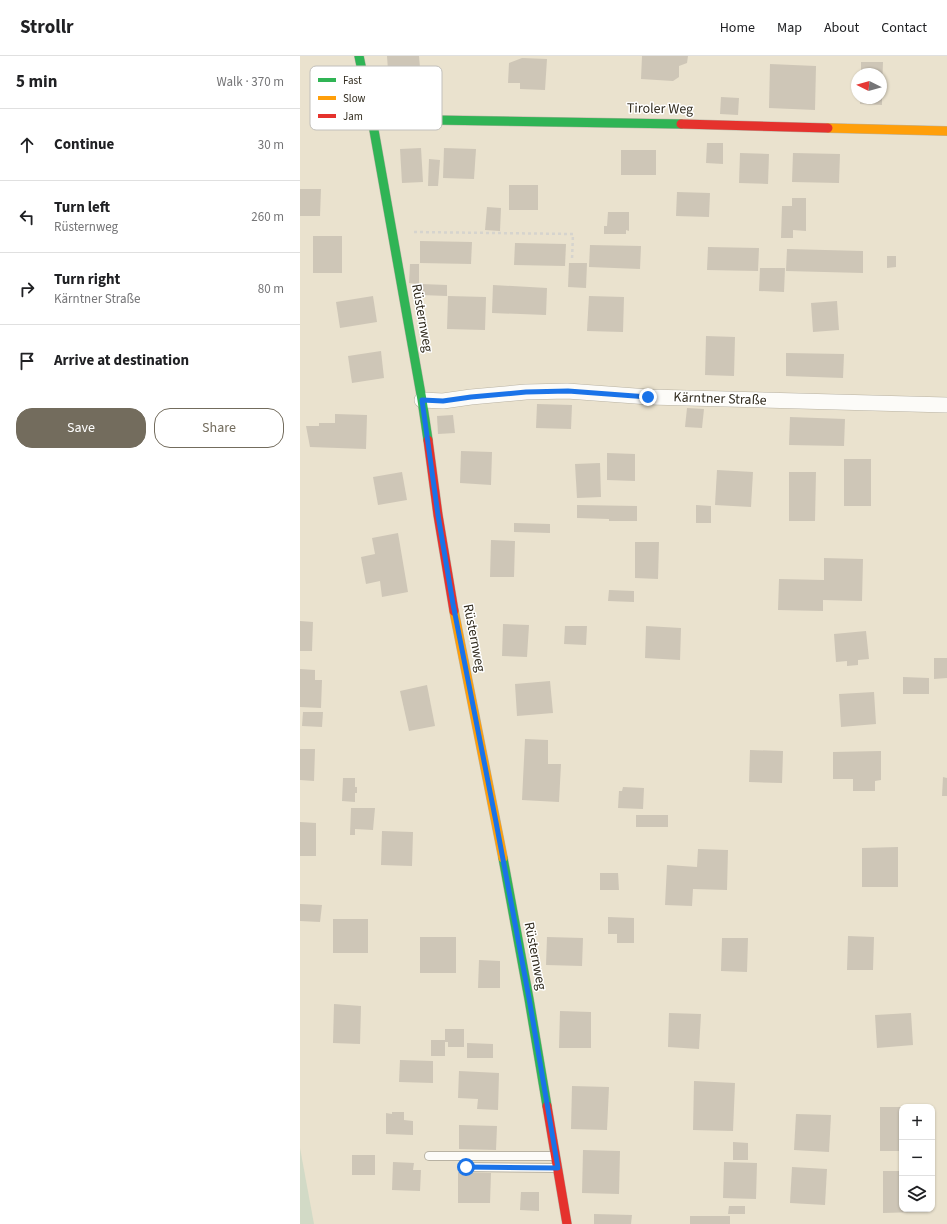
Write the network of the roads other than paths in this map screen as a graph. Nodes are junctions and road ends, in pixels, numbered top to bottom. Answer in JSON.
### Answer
{"nodes":[{"id":1,"x":359,"y":56,"type":"edge"},
{"id":2,"x":361,"y":66,"type":"edge"},
{"id":3,"x":442,"y":120,"type":"edge"},
{"id":4,"x":374,"y":130,"type":"edge"},
{"id":5,"x":947,"y":131,"type":"edge"},
{"id":6,"x":422,"y":400,"type":"junction"},
{"id":7,"x":947,"y":405,"type":"edge"},
{"id":8,"x":429,"y":1156,"type":"dead end"},
{"id":9,"x":556,"y":1156,"type":"junction"},
{"id":10,"x":466,"y":1167,"type":"dead end"},
{"id":11,"x":558,"y":1168,"type":"junction"},
{"id":12,"x":567,"y":1224,"type":"edge"}],
"edges":[{"from":1,"to":2,"type":"street","name":"Rüsternweg"},
{"from":3,"to":5,"type":"street","name":"Tiroler Weg"},
{"from":4,"to":6,"type":"street","name":"Rüsternweg"},
{"from":6,"to":7,"type":"street","name":"Kärntner Straße"},
{"from":6,"to":9,"type":"street","name":"Rüsternweg"},
{"from":8,"to":9,"type":"lane"},
{"from":9,"to":11,"type":"street","name":"Rüsternweg"},
{"from":10,"to":11,"type":"lane"},
{"from":11,"to":12,"type":"street","name":"Rüsternweg"}]}
